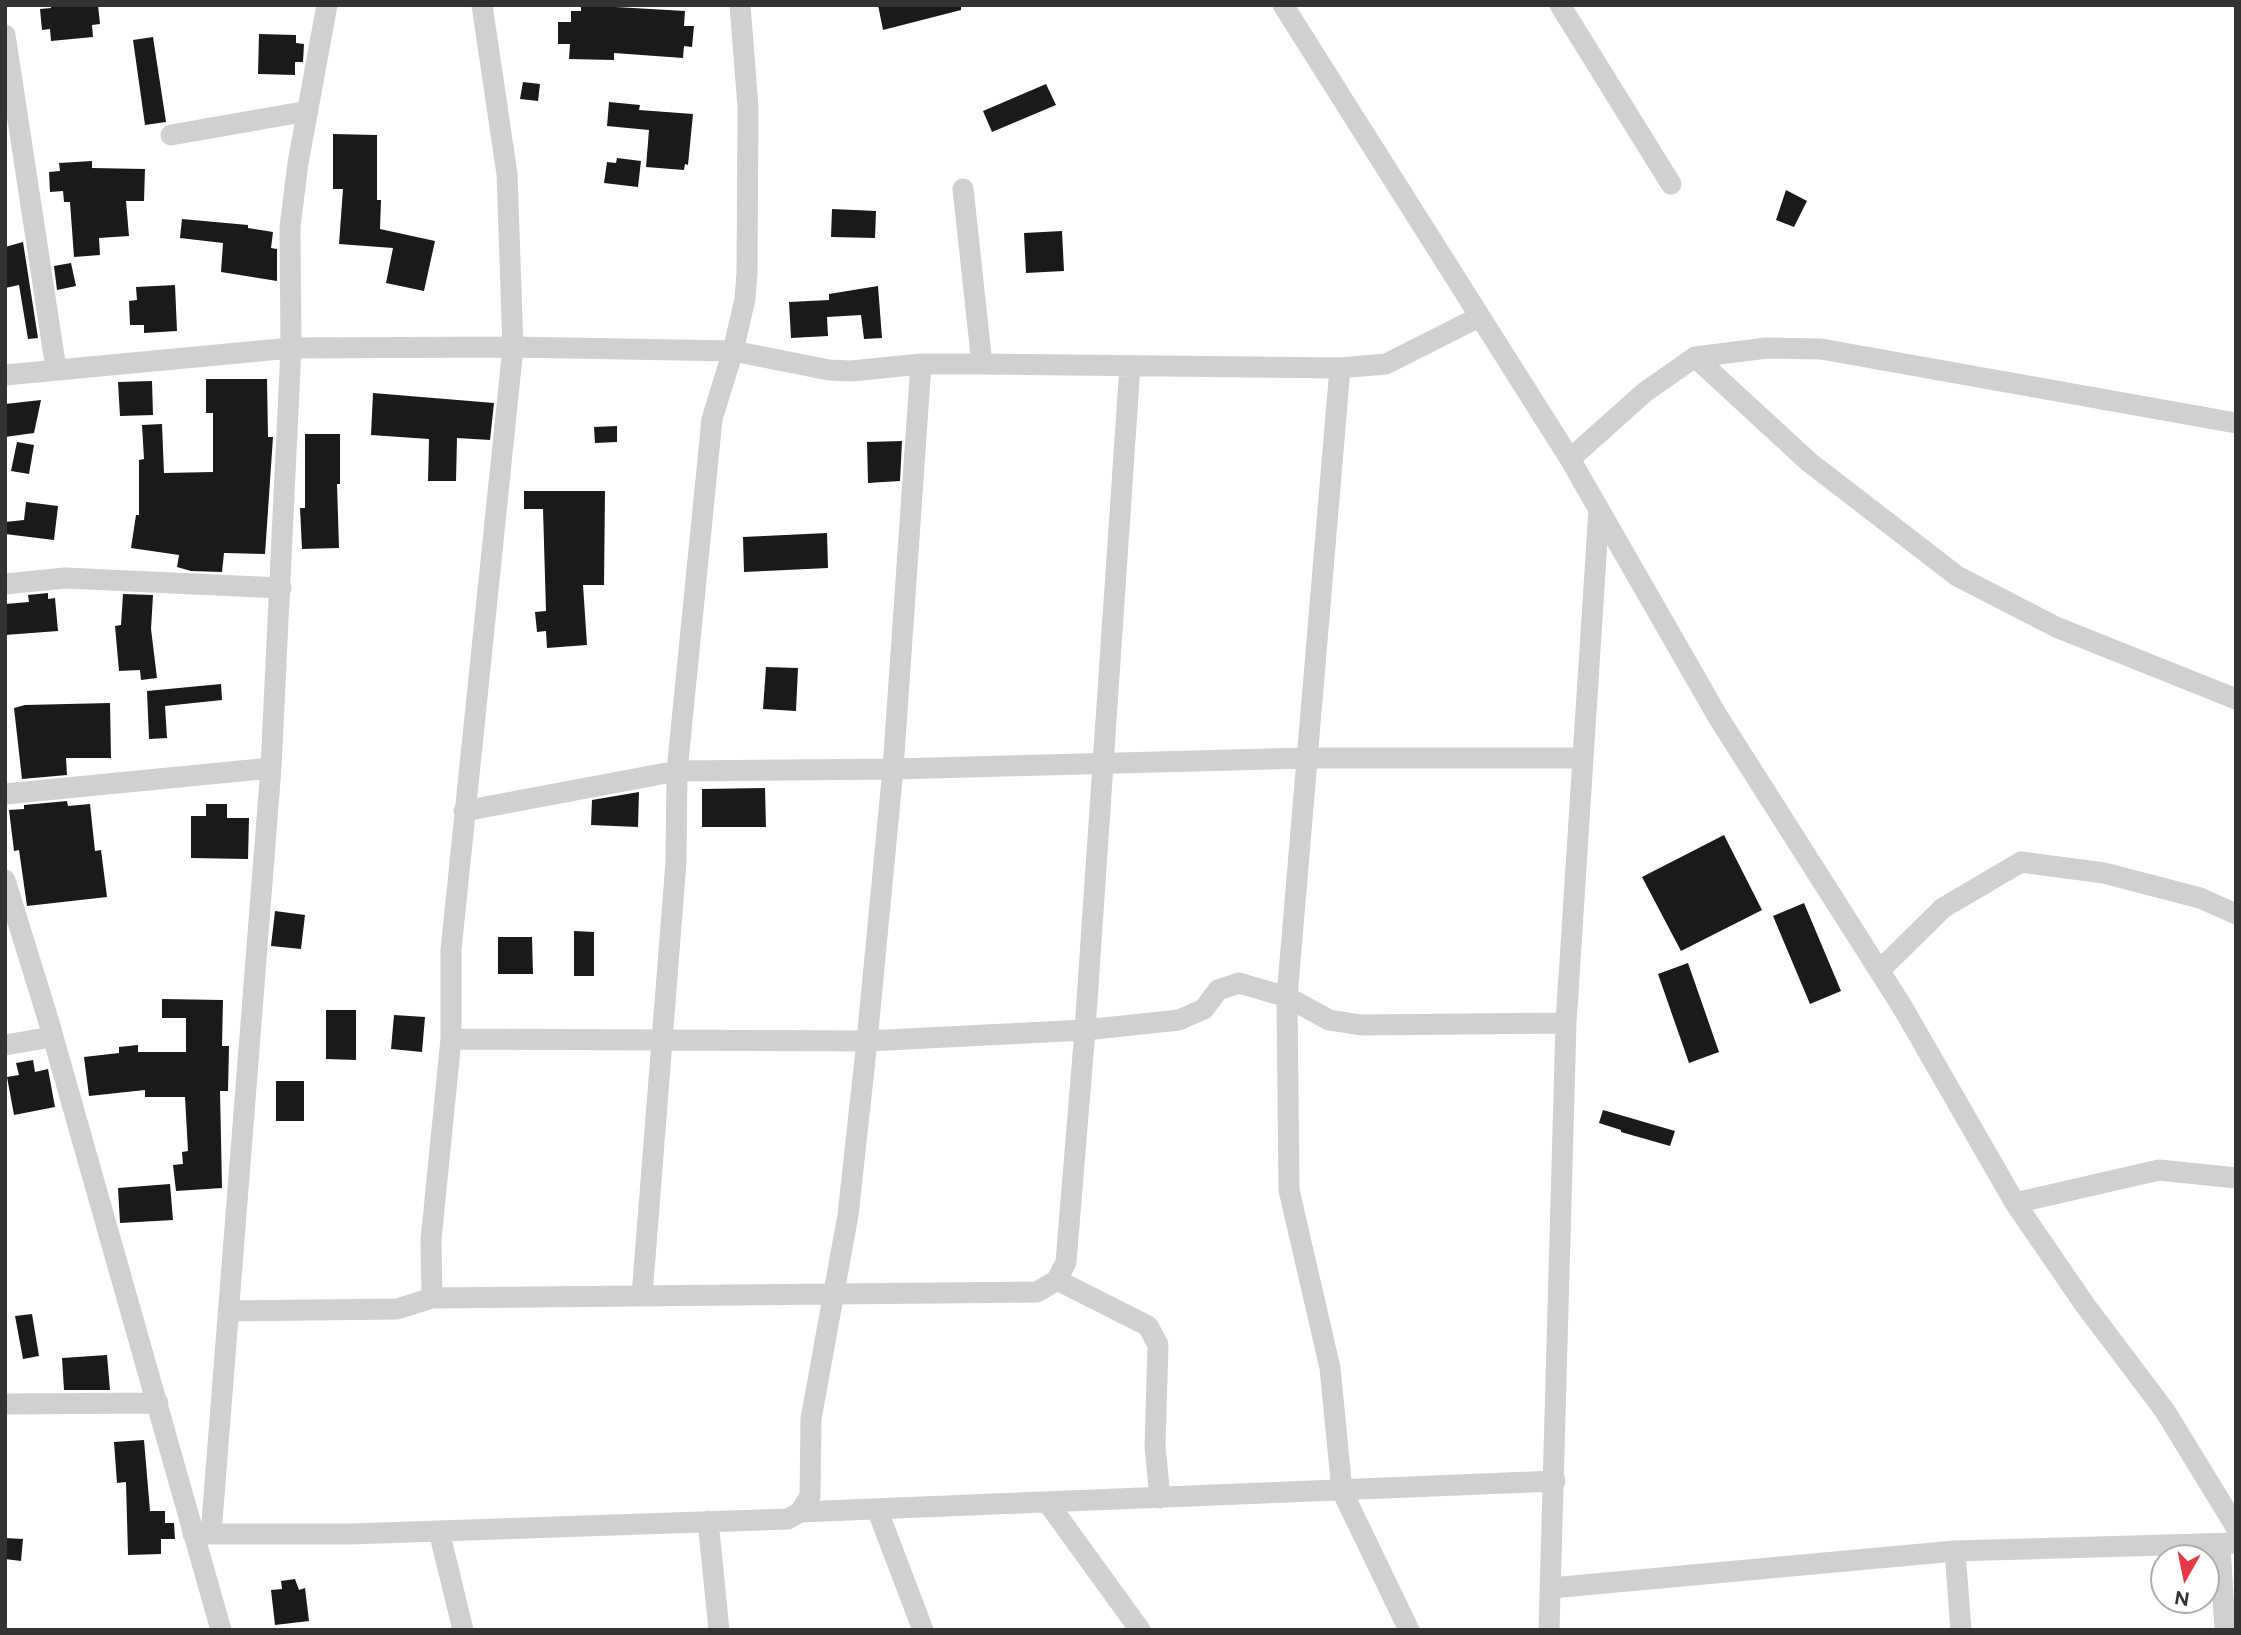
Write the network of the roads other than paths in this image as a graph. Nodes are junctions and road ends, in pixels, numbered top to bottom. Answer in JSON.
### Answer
{"nodes":[{"id":1,"x":327,"y":5,"type":"edge"},
{"id":2,"x":482,"y":5,"type":"edge"},
{"id":3,"x":740,"y":5,"type":"edge"},
{"id":4,"x":1283,"y":5,"type":"edge"},
{"id":5,"x":1560,"y":5,"type":"edge"},
{"id":6,"x":5,"y":35,"type":"edge"},
{"id":7,"x":308,"y":111,"type":"junction"},
{"id":8,"x":172,"y":135,"type":"dead end"},
{"id":9,"x":1671,"y":184,"type":"dead end"},
{"id":10,"x":963,"y":189,"type":"dead end"},
{"id":11,"x":1479,"y":317,"type":"junction"},
{"id":12,"x":513,"y":347,"type":"junction"},
{"id":13,"x":291,"y":348,"type":"junction"},
{"id":14,"x":733,"y":351,"type":"junction"},
{"id":15,"x":1695,"y":357,"type":"junction"},
{"id":16,"x":982,"y":364,"type":"junction"},
{"id":17,"x":921,"y":365,"type":"junction"},
{"id":18,"x":1130,"y":366,"type":"junction"},
{"id":19,"x":1340,"y":368,"type":"junction"},
{"id":20,"x":56,"y":369,"type":"junction"},
{"id":21,"x":5,"y":375,"type":"edge"},
{"id":22,"x":2236,"y":423,"type":"edge"},
{"id":23,"x":1570,"y":459,"type":"junction"},
{"id":24,"x":1599,"y":509,"type":"junction"},
{"id":25,"x":5,"y":584,"type":"edge"},
{"id":26,"x":281,"y":588,"type":"junction"},
{"id":27,"x":2236,"y":699,"type":"edge"},
{"id":28,"x":1307,"y":758,"type":"junction"},
{"id":29,"x":1583,"y":758,"type":"junction"},
{"id":30,"x":1103,"y":763,"type":"junction"},
{"id":31,"x":271,"y":768,"type":"junction"},
{"id":32,"x":892,"y":769,"type":"junction"},
{"id":33,"x":677,"y":771,"type":"junction"},
{"id":34,"x":5,"y":794,"type":"edge"},
{"id":35,"x":464,"y":811,"type":"junction"},
{"id":36,"x":5,"y":880,"type":"edge"},
{"id":37,"x":2236,"y":914,"type":"edge"},
{"id":38,"x":1880,"y":970,"type":"junction"},
{"id":39,"x":1287,"y":997,"type":"junction"},
{"id":40,"x":1566,"y":1023,"type":"junction"},
{"id":41,"x":1085,"y":1030,"type":"junction"},
{"id":42,"x":52,"y":1037,"type":"junction"},
{"id":43,"x":451,"y":1039,"type":"junction"},
{"id":44,"x":662,"y":1039,"type":"junction"},
{"id":45,"x":867,"y":1041,"type":"junction"},
{"id":46,"x":5,"y":1045,"type":"edge"},
{"id":47,"x":2236,"y":1178,"type":"edge"},
{"id":48,"x":2015,"y":1203,"type":"junction"},
{"id":49,"x":1057,"y":1279,"type":"junction"},
{"id":50,"x":833,"y":1293,"type":"junction"},
{"id":51,"x":642,"y":1296,"type":"junction"},
{"id":52,"x":432,"y":1298,"type":"junction"},
{"id":53,"x":229,"y":1311,"type":"junction"},
{"id":54,"x":158,"y":1403,"type":"junction"},
{"id":55,"x":5,"y":1404,"type":"edge"},
{"id":56,"x":1555,"y":1481,"type":"junction"},
{"id":57,"x":1342,"y":1491,"type":"junction"},
{"id":58,"x":1160,"y":1498,"type":"junction"},
{"id":59,"x":1048,"y":1503,"type":"junction"},
{"id":60,"x":877,"y":1509,"type":"junction"},
{"id":61,"x":800,"y":1512,"type":"junction"},
{"id":62,"x":708,"y":1521,"type":"junction"},
{"id":63,"x":2236,"y":1527,"type":"edge"},
{"id":64,"x":439,"y":1531,"type":"junction"},
{"id":65,"x":202,"y":1534,"type":"junction"},
{"id":66,"x":2228,"y":1544,"type":"edge"},
{"id":67,"x":1955,"y":1551,"type":"junction"},
{"id":68,"x":1550,"y":1588,"type":"junction"},
{"id":69,"x":221,"y":1630,"type":"edge"},
{"id":70,"x":463,"y":1630,"type":"edge"},
{"id":71,"x":719,"y":1630,"type":"edge"},
{"id":72,"x":923,"y":1630,"type":"edge"},
{"id":73,"x":1140,"y":1630,"type":"edge"},
{"id":74,"x":1409,"y":1630,"type":"edge"},
{"id":75,"x":1549,"y":1630,"type":"edge"},
{"id":76,"x":1961,"y":1630,"type":"edge"},
{"id":77,"x":2225,"y":1630,"type":"edge"}],
"edges":[{"from":1,"to":7,"type":"street"},
{"from":2,"to":12,"type":"street"},
{"from":3,"to":14,"type":"street"},
{"from":4,"to":11,"type":"street"},
{"from":5,"to":9,"type":"street"},
{"from":6,"to":20,"type":"street"},
{"from":7,"to":8,"type":"street"},
{"from":7,"to":13,"type":"street"},
{"from":10,"to":16,"type":"street"},
{"from":11,"to":19,"type":"street"},
{"from":11,"to":23,"type":"street"},
{"from":12,"to":13,"type":"street"},
{"from":12,"to":14,"type":"street"},
{"from":12,"to":35,"type":"street"},
{"from":13,"to":20,"type":"street"},
{"from":13,"to":26,"type":"street"},
{"from":14,"to":17,"type":"street"},
{"from":14,"to":33,"type":"street"},
{"from":15,"to":22,"type":"street"},
{"from":15,"to":23,"type":"street"},
{"from":15,"to":27,"type":"street"},
{"from":16,"to":17,"type":"street"},
{"from":16,"to":18,"type":"street"},
{"from":17,"to":32,"type":"street"},
{"from":18,"to":19,"type":"street"},
{"from":18,"to":30,"type":"street"},
{"from":19,"to":28,"type":"street"},
{"from":20,"to":21,"type":"street"},
{"from":23,"to":24,"type":"street"},
{"from":24,"to":29,"type":"street"},
{"from":24,"to":38,"type":"street"},
{"from":25,"to":26,"type":"street"},
{"from":26,"to":31,"type":"street"},
{"from":28,"to":29,"type":"street"},
{"from":28,"to":30,"type":"street"},
{"from":28,"to":39,"type":"street"},
{"from":29,"to":40,"type":"street"},
{"from":30,"to":32,"type":"street"},
{"from":30,"to":41,"type":"street"},
{"from":31,"to":34,"type":"street"},
{"from":31,"to":53,"type":"street"},
{"from":32,"to":33,"type":"street"},
{"from":32,"to":45,"type":"street"},
{"from":33,"to":35,"type":"street"},
{"from":33,"to":44,"type":"street"},
{"from":35,"to":43,"type":"street"},
{"from":36,"to":42,"type":"street"},
{"from":37,"to":38,"type":"street"},
{"from":38,"to":48,"type":"street"},
{"from":39,"to":40,"type":"street"},
{"from":39,"to":41,"type":"street"},
{"from":39,"to":57,"type":"street"},
{"from":40,"to":56,"type":"street"},
{"from":41,"to":45,"type":"street"},
{"from":41,"to":49,"type":"street"},
{"from":42,"to":46,"type":"street"},
{"from":42,"to":54,"type":"street"},
{"from":43,"to":44,"type":"street"},
{"from":43,"to":52,"type":"street"},
{"from":44,"to":45,"type":"street"},
{"from":44,"to":51,"type":"street"},
{"from":45,"to":50,"type":"street"},
{"from":47,"to":48,"type":"street"},
{"from":48,"to":63,"type":"street"},
{"from":49,"to":50,"type":"street"},
{"from":49,"to":58,"type":"street"},
{"from":50,"to":51,"type":"street"},
{"from":50,"to":61,"type":"street"},
{"from":51,"to":52,"type":"street"},
{"from":52,"to":53,"type":"street"},
{"from":53,"to":65,"type":"street"},
{"from":54,"to":55,"type":"street"},
{"from":54,"to":65,"type":"street"},
{"from":56,"to":57,"type":"street"},
{"from":56,"to":68,"type":"street"},
{"from":57,"to":58,"type":"street"},
{"from":57,"to":74,"type":"street"},
{"from":58,"to":59,"type":"street"},
{"from":59,"to":60,"type":"street"},
{"from":59,"to":73,"type":"street"},
{"from":60,"to":61,"type":"street"},
{"from":60,"to":72,"type":"street"},
{"from":61,"to":62,"type":"street"},
{"from":62,"to":64,"type":"street"},
{"from":62,"to":71,"type":"street"},
{"from":64,"to":65,"type":"street"},
{"from":64,"to":70,"type":"street"},
{"from":65,"to":69,"type":"street"},
{"from":66,"to":67,"type":"street"},
{"from":66,"to":77,"type":"street"},
{"from":67,"to":68,"type":"street"},
{"from":67,"to":76,"type":"street"},
{"from":68,"to":75,"type":"street"}]}
